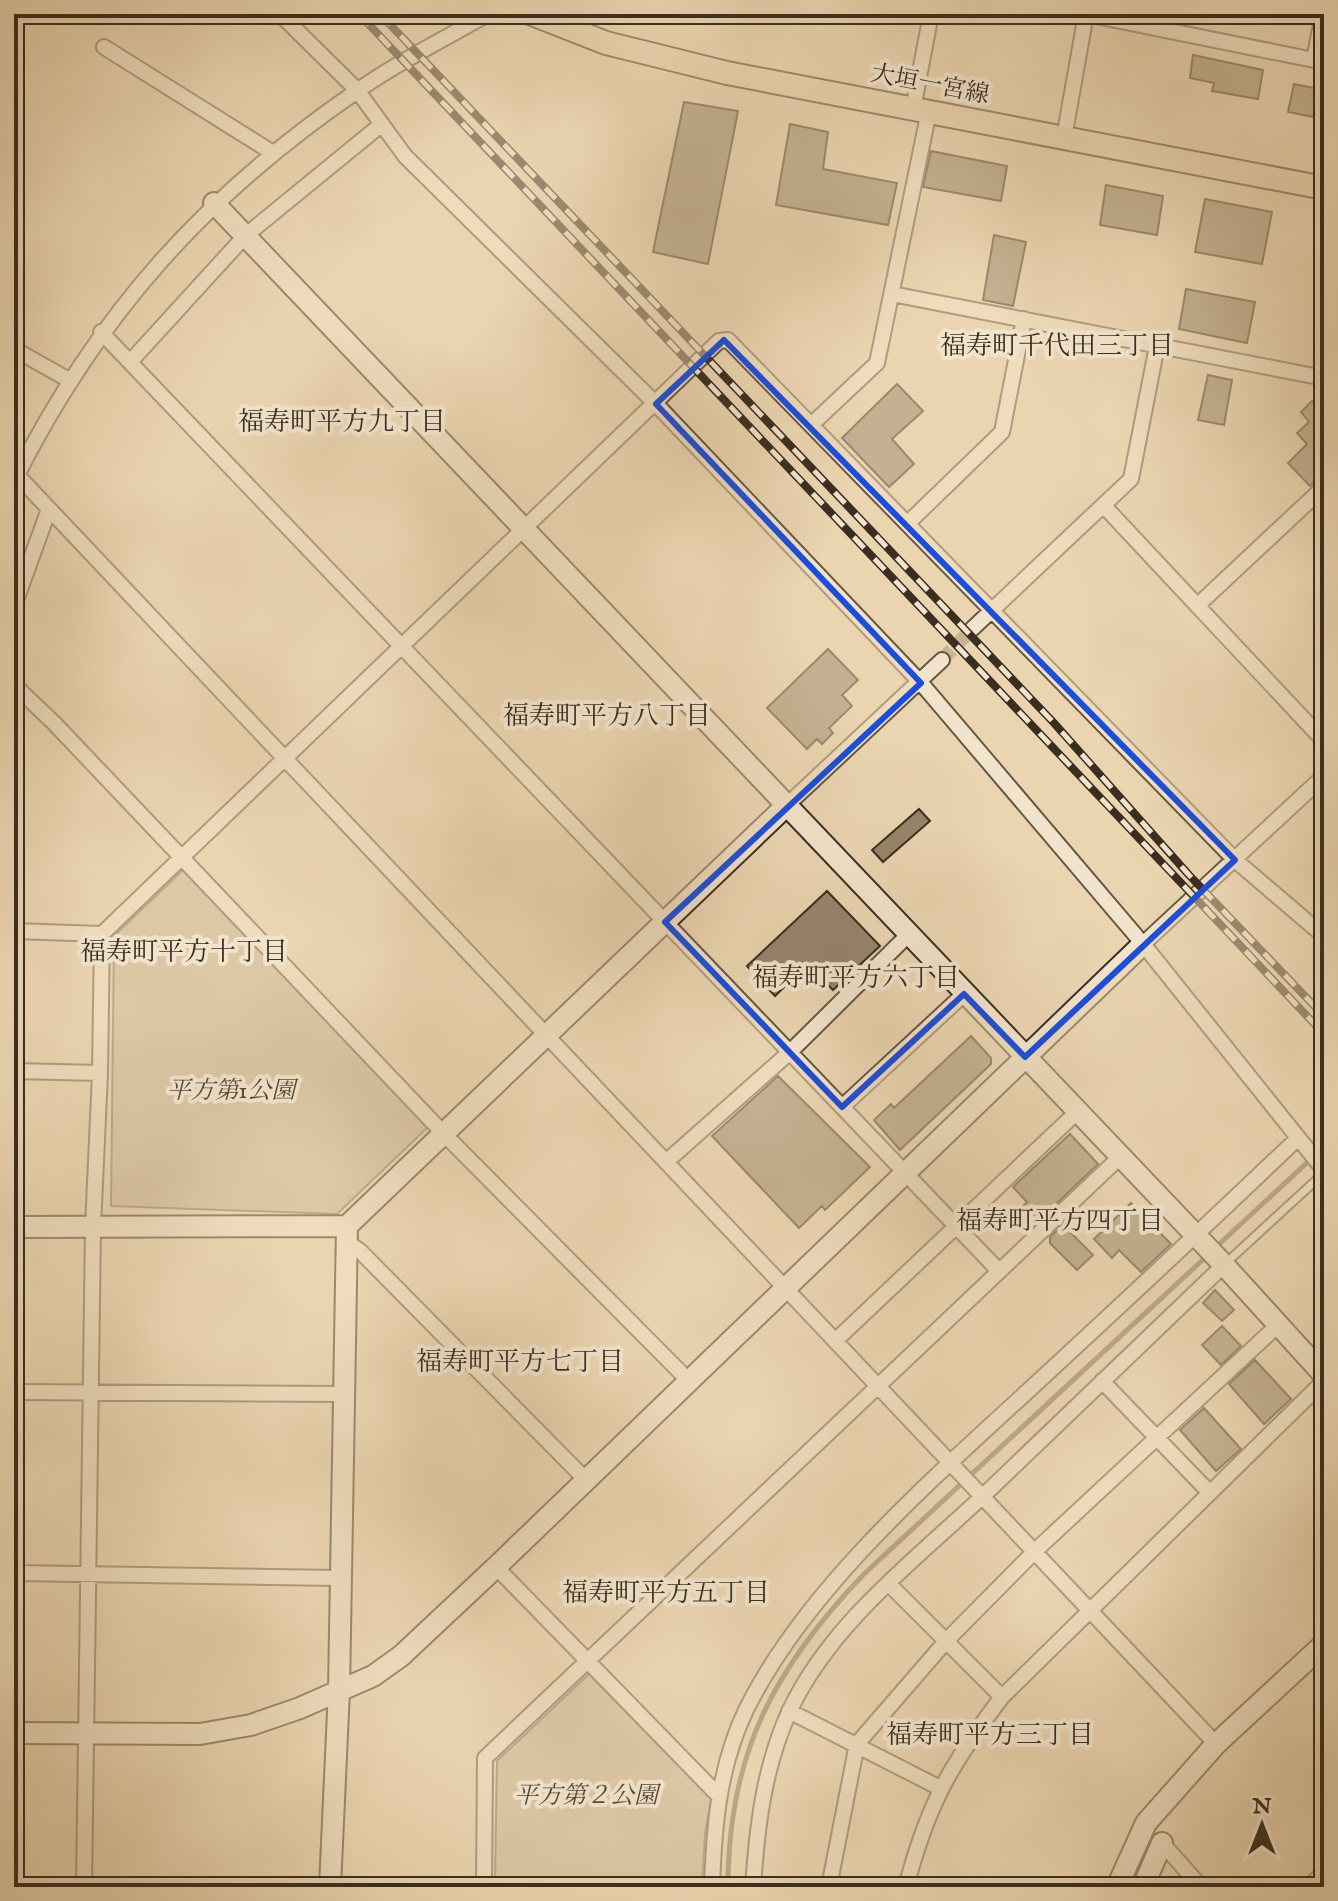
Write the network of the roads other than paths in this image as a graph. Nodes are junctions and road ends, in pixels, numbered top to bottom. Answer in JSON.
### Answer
{"nodes":[{"id":1,"x":280,"y":14,"type":"edge"},
{"id":2,"x":488,"y":14,"type":"edge"},
{"id":3,"x":532,"y":14,"type":"edge"},
{"id":4,"x":931,"y":14,"type":"edge"},
{"id":5,"x":1086,"y":14,"type":"edge"},
{"id":6,"x":1323,"y":14,"type":"edge"},
{"id":7,"x":104,"y":47,"type":"dead end"},
{"id":8,"x":357,"y":90,"type":"junction"},
{"id":9,"x":921,"y":110,"type":"junction"},
{"id":10,"x":382,"y":124,"type":"junction"},
{"id":11,"x":1064,"y":138,"type":"junction"},
{"id":12,"x":273,"y":153,"type":"junction"},
{"id":13,"x":1324,"y":188,"type":"edge"},
{"id":14,"x":214,"y":203,"type":"junction"},
{"id":15,"x":245,"y":236,"type":"junction"},
{"id":16,"x":892,"y":294,"type":"junction"},
{"id":17,"x":1024,"y":319,"type":"junction"},
{"id":18,"x":101,"y":332,"type":"junction"},
{"id":19,"x":1157,"y":346,"type":"junction"},
{"id":20,"x":14,"y":349,"type":"edge"},
{"id":21,"x":130,"y":362,"type":"junction"},
{"id":22,"x":1324,"y":378,"type":"edge"},
{"id":23,"x":69,"y":380,"type":"junction"},
{"id":24,"x":656,"y":404,"type":"junction"},
{"id":25,"x":811,"y":425,"type":"junction"},
{"id":26,"x":16,"y":478,"type":"edge"},
{"id":27,"x":1324,"y":487,"type":"edge"},
{"id":28,"x":1104,"y":506,"type":"junction"},
{"id":29,"x":49,"y":509,"type":"junction"},
{"id":30,"x":909,"y":522,"type":"junction"},
{"id":31,"x":523,"y":530,"type":"junction"},
{"id":32,"x":1198,"y":605,"type":"junction"},
{"id":33,"x":14,"y":606,"type":"edge"},
{"id":34,"x":991,"y":611,"type":"junction"},
{"id":35,"x":972,"y":629,"type":"tunnel mouth"},
{"id":36,"x":402,"y":647,"type":"junction"},
{"id":37,"x":942,"y":660,"type":"tunnel mouth"},
{"id":38,"x":921,"y":683,"type":"junction"},
{"id":39,"x":14,"y":685,"type":"edge"},
{"id":40,"x":1324,"y":741,"type":"edge"},
{"id":41,"x":283,"y":760,"type":"junction"},
{"id":42,"x":1324,"y":776,"type":"edge"},
{"id":43,"x":785,"y":807,"type":"junction"},
{"id":44,"x":182,"y":857,"type":"junction"},
{"id":45,"x":1235,"y":860,"type":"junction"},
{"id":46,"x":665,"y":922,"type":"junction"},
{"id":47,"x":14,"y":931,"type":"edge"},
{"id":48,"x":102,"y":934,"type":"junction"},
{"id":49,"x":908,"y":935,"type":"junction"},
{"id":50,"x":1324,"y":936,"type":"edge"},
{"id":51,"x":1143,"y":944,"type":"junction"},
{"id":52,"x":964,"y":994,"type":"junction"},
{"id":53,"x":547,"y":1035,"type":"junction"},
{"id":54,"x":790,"y":1052,"type":"junction"},
{"id":55,"x":1025,"y":1057,"type":"junction"},
{"id":56,"x":14,"y":1071,"type":"edge"},
{"id":57,"x":100,"y":1073,"type":"junction"},
{"id":58,"x":842,"y":1107,"type":"junction"},
{"id":59,"x":1077,"y":1112,"type":"junction"},
{"id":60,"x":444,"y":1134,"type":"junction"},
{"id":61,"x":1303,"y":1144,"type":"junction"},
{"id":62,"x":1120,"y":1157,"type":"junction"},
{"id":63,"x":667,"y":1161,"type":"junction"},
{"id":64,"x":1323,"y":1170,"type":"edge"},
{"id":65,"x":905,"y":1173,"type":"junction"},
{"id":66,"x":956,"y":1226,"type":"junction"},
{"id":67,"x":14,"y":1227,"type":"edge"},
{"id":68,"x":93,"y":1227,"type":"junction"},
{"id":69,"x":347,"y":1234,"type":"junction"},
{"id":70,"x":1211,"y":1252,"type":"junction"},
{"id":71,"x":999,"y":1271,"type":"junction"},
{"id":72,"x":785,"y":1288,"type":"junction"},
{"id":73,"x":1278,"y":1325,"type":"junction"},
{"id":74,"x":835,"y":1341,"type":"junction"},
{"id":75,"x":1324,"y":1375,"type":"edge"},
{"id":76,"x":689,"y":1381,"type":"junction"},
{"id":77,"x":1102,"y":1381,"type":"junction"},
{"id":78,"x":1324,"y":1381,"type":"edge"},
{"id":79,"x":877,"y":1385,"type":"junction"},
{"id":80,"x":14,"y":1392,"type":"edge"},
{"id":81,"x":91,"y":1394,"type":"junction"},
{"id":82,"x":342,"y":1394,"type":"junction"},
{"id":83,"x":1157,"y":1439,"type":"junction"},
{"id":84,"x":955,"y":1467,"type":"junction"},
{"id":85,"x":586,"y":1480,"type":"junction"},
{"id":86,"x":979,"y":1493,"type":"junction"},
{"id":87,"x":1210,"y":1493,"type":"junction"},
{"id":88,"x":1036,"y":1550,"type":"junction"},
{"id":89,"x":496,"y":1567,"type":"junction"},
{"id":90,"x":14,"y":1573,"type":"edge"},
{"id":91,"x":90,"y":1576,"type":"junction"},
{"id":92,"x":339,"y":1578,"type":"junction"},
{"id":93,"x":888,"y":1583,"type":"junction"},
{"id":94,"x":1091,"y":1610,"type":"junction"},
{"id":95,"x":947,"y":1640,"type":"junction"},
{"id":96,"x":1324,"y":1644,"type":"edge"},
{"id":97,"x":589,"y":1661,"type":"junction"},
{"id":98,"x":339,"y":1690,"type":"junction"},
{"id":99,"x":1002,"y":1697,"type":"junction"},
{"id":100,"x":789,"y":1711,"type":"junction"},
{"id":101,"x":14,"y":1733,"type":"edge"},
{"id":102,"x":85,"y":1733,"type":"junction"},
{"id":103,"x":857,"y":1744,"type":"junction"},
{"id":104,"x":1216,"y":1744,"type":"junction"},
{"id":105,"x":940,"y":1788,"type":"junction"},
{"id":106,"x":719,"y":1796,"type":"junction"},
{"id":107,"x":1162,"y":1843,"type":"joint"},
{"id":108,"x":1324,"y":1872,"type":"edge"},
{"id":109,"x":84,"y":1887,"type":"edge"},
{"id":110,"x":330,"y":1887,"type":"edge"},
{"id":111,"x":484,"y":1887,"type":"edge"},
{"id":112,"x":712,"y":1887,"type":"edge"},
{"id":113,"x":753,"y":1887,"type":"edge"},
{"id":114,"x":829,"y":1887,"type":"edge"},
{"id":115,"x":906,"y":1887,"type":"edge"},
{"id":116,"x":1117,"y":1887,"type":"edge"},
{"id":117,"x":1143,"y":1887,"type":"edge"},
{"id":118,"x":1201,"y":1887,"type":"edge"},
{"id":119,"x":1309,"y":1887,"type":"edge"}],
"edges":[{"from":1,"to":8,"type":"street"},
{"from":2,"to":8,"type":"street"},
{"from":3,"to":9,"type":"main road","name":"大垣一宮線"},
{"from":4,"to":9,"type":"street"},
{"from":5,"to":6,"type":"street"},
{"from":5,"to":11,"type":"street"},
{"from":7,"to":12,"type":"street"},
{"from":8,"to":10,"type":"street"},
{"from":8,"to":12,"type":"street"},
{"from":9,"to":11,"type":"main road","name":"大垣一宮線"},
{"from":9,"to":16,"type":"street"},
{"from":10,"to":15,"type":"street"},
{"from":10,"to":24,"type":"street"},
{"from":11,"to":13,"type":"main road","name":"大垣一宮線"},
{"from":12,"to":14,"type":"street"},
{"from":14,"to":15,"type":"street"},
{"from":14,"to":18,"type":"street"},
{"from":15,"to":21,"type":"street"},
{"from":15,"to":31,"type":"street"},
{"from":16,"to":17,"type":"street"},
{"from":16,"to":25,"type":"street"},
{"from":17,"to":19,"type":"street"},
{"from":17,"to":30,"type":"street"},
{"from":18,"to":21,"type":"street"},
{"from":18,"to":23,"type":"street"},
{"from":19,"to":22,"type":"street"},
{"from":19,"to":28,"type":"street"},
{"from":20,"to":23,"type":"street"},
{"from":21,"to":36,"type":"street"},
{"from":23,"to":26,"type":"street"},
{"from":24,"to":25,"type":"street"},
{"from":24,"to":31,"type":"street"},
{"from":24,"to":38,"type":"street"},
{"from":25,"to":30,"type":"street"},
{"from":26,"to":29,"type":"street"},
{"from":27,"to":32,"type":"street"},
{"from":28,"to":32,"type":"street"},
{"from":28,"to":34,"type":"street"},
{"from":29,"to":33,"type":"street"},
{"from":29,"to":41,"type":"street"},
{"from":30,"to":34,"type":"street"},
{"from":31,"to":36,"type":"street"},
{"from":31,"to":43,"type":"street"},
{"from":32,"to":40,"type":"street"},
{"from":34,"to":35,"type":"street"},
{"from":34,"to":45,"type":"street"},
{"from":36,"to":41,"type":"street"},
{"from":36,"to":46,"type":"street"},
{"from":37,"to":38,"type":"street"},
{"from":38,"to":43,"type":"street"},
{"from":38,"to":51,"type":"street"},
{"from":39,"to":44,"type":"street"},
{"from":41,"to":44,"type":"street"},
{"from":41,"to":53,"type":"street"},
{"from":42,"to":45,"type":"street"},
{"from":43,"to":46,"type":"street"},
{"from":43,"to":49,"type":"street"},
{"from":44,"to":48,"type":"street"},
{"from":44,"to":60,"type":"street"},
{"from":45,"to":50,"type":"street"},
{"from":45,"to":51,"type":"street"},
{"from":46,"to":53,"type":"street"},
{"from":46,"to":54,"type":"street"},
{"from":47,"to":48,"type":"street"},
{"from":48,"to":57,"type":"street"},
{"from":49,"to":52,"type":"street"},
{"from":49,"to":54,"type":"street"},
{"from":51,"to":55,"type":"street"},
{"from":51,"to":61,"type":"street"},
{"from":52,"to":55,"type":"street"},
{"from":52,"to":58,"type":"street"},
{"from":53,"to":60,"type":"street"},
{"from":53,"to":63,"type":"street"},
{"from":54,"to":58,"type":"street"},
{"from":54,"to":63,"type":"street"},
{"from":55,"to":59,"type":"street"},
{"from":55,"to":65,"type":"street"},
{"from":56,"to":57,"type":"street"},
{"from":57,"to":68,"type":"street"},
{"from":58,"to":65,"type":"street"},
{"from":59,"to":62,"type":"street"},
{"from":59,"to":66,"type":"street"},
{"from":60,"to":69,"type":"street"},
{"from":60,"to":76,"type":"street"},
{"from":61,"to":64,"type":"street"},
{"from":61,"to":70,"type":"street"},
{"from":62,"to":70,"type":"street"},
{"from":62,"to":71,"type":"street"},
{"from":63,"to":72,"type":"street"},
{"from":64,"to":70,"type":"lane"},
{"from":65,"to":66,"type":"street"},
{"from":65,"to":72,"type":"street"},
{"from":66,"to":71,"type":"street"},
{"from":66,"to":74,"type":"street"},
{"from":67,"to":68,"type":"street"},
{"from":68,"to":69,"type":"street"},
{"from":68,"to":81,"type":"street"},
{"from":69,"to":82,"type":"street"},
{"from":69,"to":85,"type":"street"},
{"from":70,"to":73,"type":"street"},
{"from":70,"to":77,"type":"street"},
{"from":70,"to":84,"type":"street"},
{"from":71,"to":79,"type":"street"},
{"from":72,"to":74,"type":"street"},
{"from":72,"to":76,"type":"street"},
{"from":73,"to":75,"type":"street"},
{"from":73,"to":83,"type":"street"},
{"from":74,"to":79,"type":"street"},
{"from":76,"to":85,"type":"street"},
{"from":77,"to":83,"type":"street"},
{"from":77,"to":86,"type":"street"},
{"from":78,"to":87,"type":"street"},
{"from":79,"to":84,"type":"street"},
{"from":79,"to":97,"type":"street"},
{"from":80,"to":81,"type":"street"},
{"from":81,"to":82,"type":"street"},
{"from":81,"to":91,"type":"street"},
{"from":82,"to":92,"type":"street"},
{"from":83,"to":87,"type":"street"},
{"from":83,"to":88,"type":"street"},
{"from":84,"to":86,"type":"street"},
{"from":84,"to":106,"type":"street"},
{"from":85,"to":89,"type":"street"},
{"from":86,"to":88,"type":"street"},
{"from":86,"to":93,"type":"street"},
{"from":87,"to":94,"type":"street"},
{"from":88,"to":94,"type":"street"},
{"from":88,"to":95,"type":"street"},
{"from":89,"to":97,"type":"street"},
{"from":89,"to":98,"type":"street"},
{"from":90,"to":91,"type":"street"},
{"from":91,"to":92,"type":"street"},
{"from":91,"to":102,"type":"street"},
{"from":92,"to":98,"type":"street"},
{"from":93,"to":95,"type":"street"},
{"from":93,"to":100,"type":"street"},
{"from":94,"to":99,"type":"street"},
{"from":94,"to":104,"type":"street"},
{"from":95,"to":99,"type":"street"},
{"from":95,"to":103,"type":"street"},
{"from":96,"to":104,"type":"street"},
{"from":97,"to":106,"type":"street"},
{"from":97,"to":111,"type":"street"},
{"from":98,"to":102,"type":"street"},
{"from":98,"to":110,"type":"street"},
{"from":99,"to":105,"type":"street"},
{"from":100,"to":103,"type":"street"},
{"from":100,"to":113,"type":"street"},
{"from":101,"to":102,"type":"street"},
{"from":102,"to":109,"type":"street"},
{"from":103,"to":105,"type":"street"},
{"from":103,"to":114,"type":"street"},
{"from":104,"to":116,"type":"street"},
{"from":105,"to":115,"type":"street"},
{"from":106,"to":112,"type":"street"},
{"from":107,"to":117,"type":"street"},
{"from":107,"to":118,"type":"street"},
{"from":108,"to":119,"type":"street"}]}
